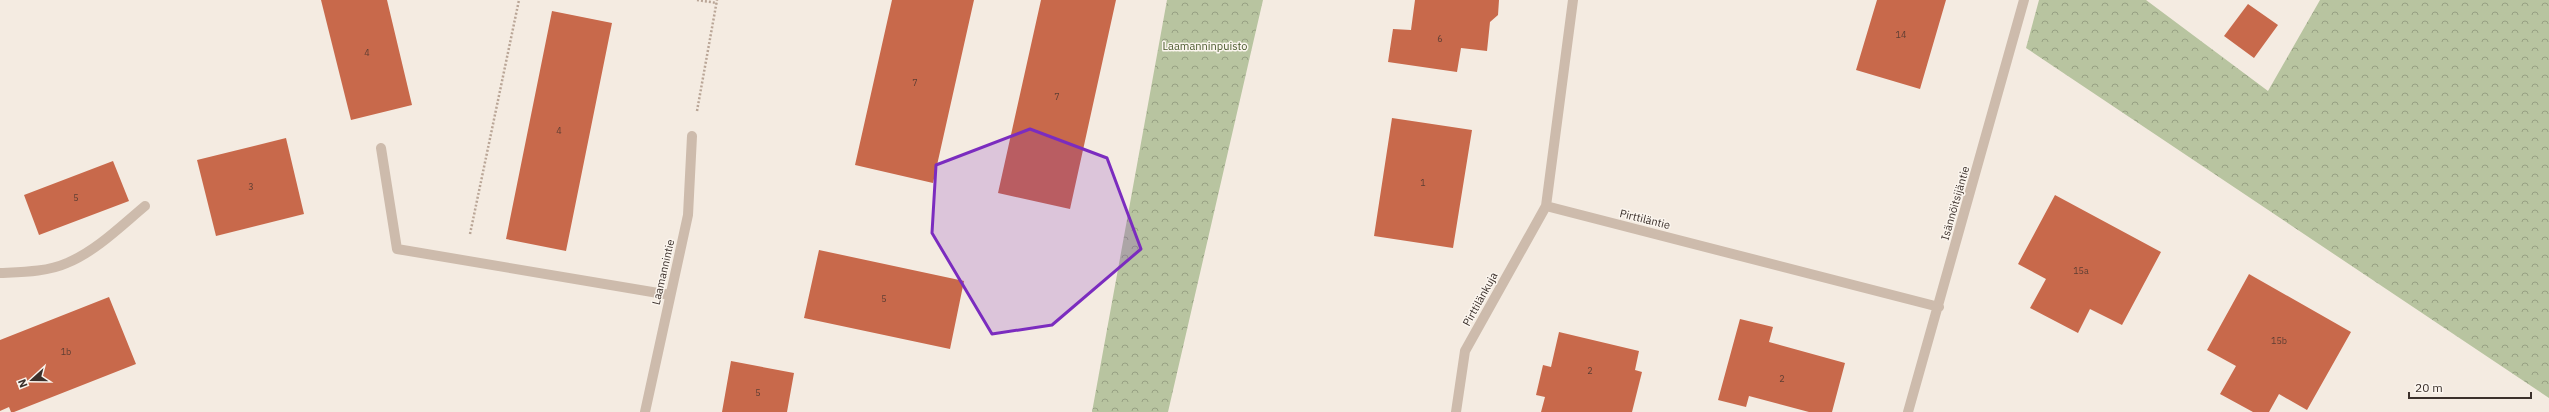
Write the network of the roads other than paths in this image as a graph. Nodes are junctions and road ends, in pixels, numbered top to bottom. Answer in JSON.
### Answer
{"nodes":[{"id":1,"x":1573,"y":0,"type":"edge"},
{"id":2,"x":2024,"y":0,"type":"edge"},
{"id":3,"x":692,"y":136,"type":"dead end"},
{"id":4,"x":381,"y":148,"type":"dead end"},
{"id":5,"x":145,"y":206,"type":"dead end"},
{"id":6,"x":1546,"y":206,"type":"junction"},
{"id":7,"x":0,"y":272,"type":"edge"},
{"id":8,"x":670,"y":295,"type":"junction"},
{"id":9,"x":1938,"y":306,"type":"junction"},
{"id":10,"x":644,"y":412,"type":"edge"},
{"id":11,"x":1456,"y":412,"type":"edge"},
{"id":12,"x":1908,"y":412,"type":"edge"}],
"edges":[{"from":1,"to":6,"type":"street"},
{"from":2,"to":9,"type":"street","name":"Isännöitsijäntie"},
{"from":3,"to":8,"type":"street","name":"Laamannintie"},
{"from":4,"to":8,"type":"street"},
{"from":5,"to":7,"type":"street"},
{"from":6,"to":9,"type":"street","name":"Pirttiläntie"},
{"from":6,"to":11,"type":"street","name":"Pirttilänkuja"},
{"from":8,"to":10,"type":"street","name":"Laamannintie"},
{"from":9,"to":12,"type":"street","name":"Isännöitsijäntie"}]}
